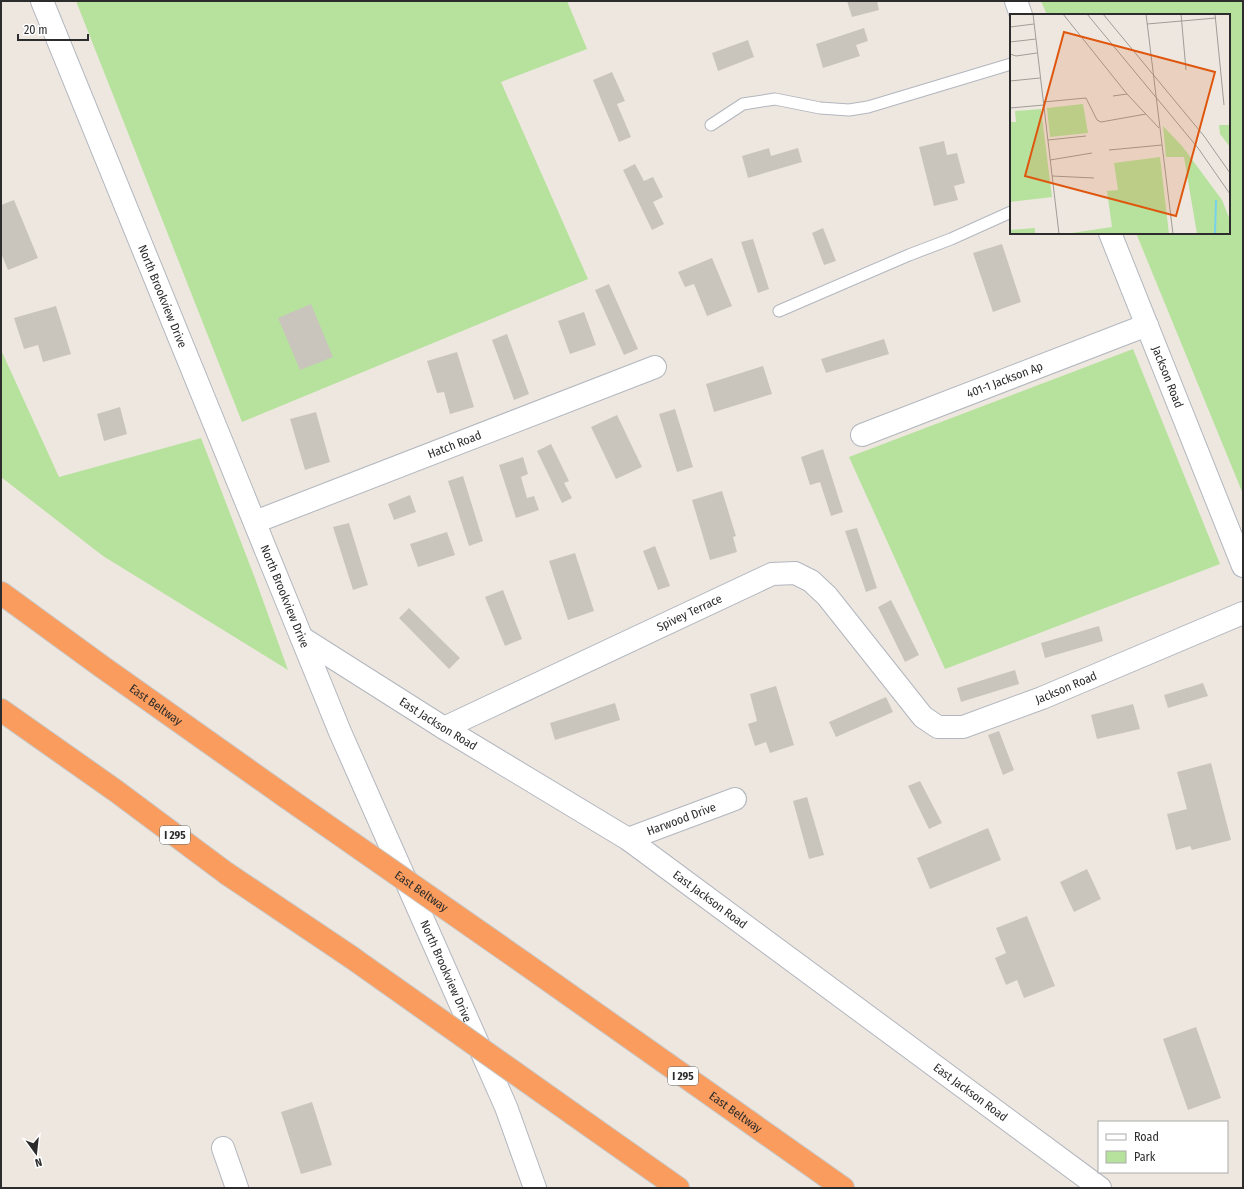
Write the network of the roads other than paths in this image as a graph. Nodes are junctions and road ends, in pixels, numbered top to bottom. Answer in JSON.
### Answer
{"nodes":[{"id":1,"x":42,"y":1,"type":"edge"},
{"id":2,"x":1016,"y":1,"type":"edge"},
{"id":3,"x":1021,"y":14,"type":"edge"},
{"id":4,"x":1010,"y":64,"type":"edge"},
{"id":5,"x":711,"y":125,"type":"dead end"},
{"id":6,"x":1010,"y":212,"type":"edge"},
{"id":7,"x":1110,"y":234,"type":"edge"},
{"id":8,"x":779,"y":310,"type":"dead end"},
{"id":9,"x":1147,"y":325,"type":"junction"},
{"id":10,"x":655,"y":367,"type":"dead end"},
{"id":11,"x":862,"y":435,"type":"dead end"},
{"id":12,"x":254,"y":522,"type":"junction"},
{"id":13,"x":1243,"y":566,"type":"edge"},
{"id":14,"x":1,"y":593,"type":"edge"},
{"id":15,"x":1243,"y":613,"type":"edge"},
{"id":16,"x":302,"y":638,"type":"junction"},
{"id":17,"x":899,"y":688,"type":"joint"},
{"id":18,"x":1,"y":710,"type":"edge"},
{"id":19,"x":444,"y":728,"type":"junction"},
{"id":20,"x":735,"y":799,"type":"dead end"},
{"id":21,"x":628,"y":839,"type":"junction"},
{"id":22,"x":223,"y":1148,"type":"dead end"},
{"id":23,"x":237,"y":1188,"type":"edge"},
{"id":24,"x":535,"y":1188,"type":"edge"},
{"id":25,"x":678,"y":1188,"type":"edge"},
{"id":26,"x":843,"y":1188,"type":"edge"},
{"id":27,"x":1100,"y":1188,"type":"edge"}],
"edges":[{"from":1,"to":12,"type":"street","name":"North Brookview Drive"},
{"from":2,"to":3,"type":"street"},
{"from":4,"to":5,"type":"lane"},
{"from":6,"to":8,"type":"lane"},
{"from":7,"to":9,"type":"street","name":"Jackson Road"},
{"from":9,"to":11,"type":"street","name":"401-1 Jackson Ap"},
{"from":9,"to":13,"type":"street","name":"Jackson Road"},
{"from":10,"to":12,"type":"street","name":"Hatch Road"},
{"from":12,"to":16,"type":"street","name":"North Brookview Drive"},
{"from":14,"to":26,"type":"highway","name":"East Beltway","number":"I 295","bridge":true},
{"from":15,"to":17,"type":"street","name":"Jackson Road"},
{"from":16,"to":19,"type":"street","name":"East Jackson Road"},
{"from":16,"to":24,"type":"street","name":"North Brookview Drive"},
{"from":17,"to":19,"type":"street","name":"Spivey Terrace"},
{"from":18,"to":25,"type":"highway","number":"I 295","bridge":true},
{"from":19,"to":21,"type":"street","name":"East Jackson Road"},
{"from":20,"to":21,"type":"street","name":"Harwood Drive"},
{"from":21,"to":27,"type":"street","name":"East Jackson Road"},
{"from":22,"to":23,"type":"street"}]}
